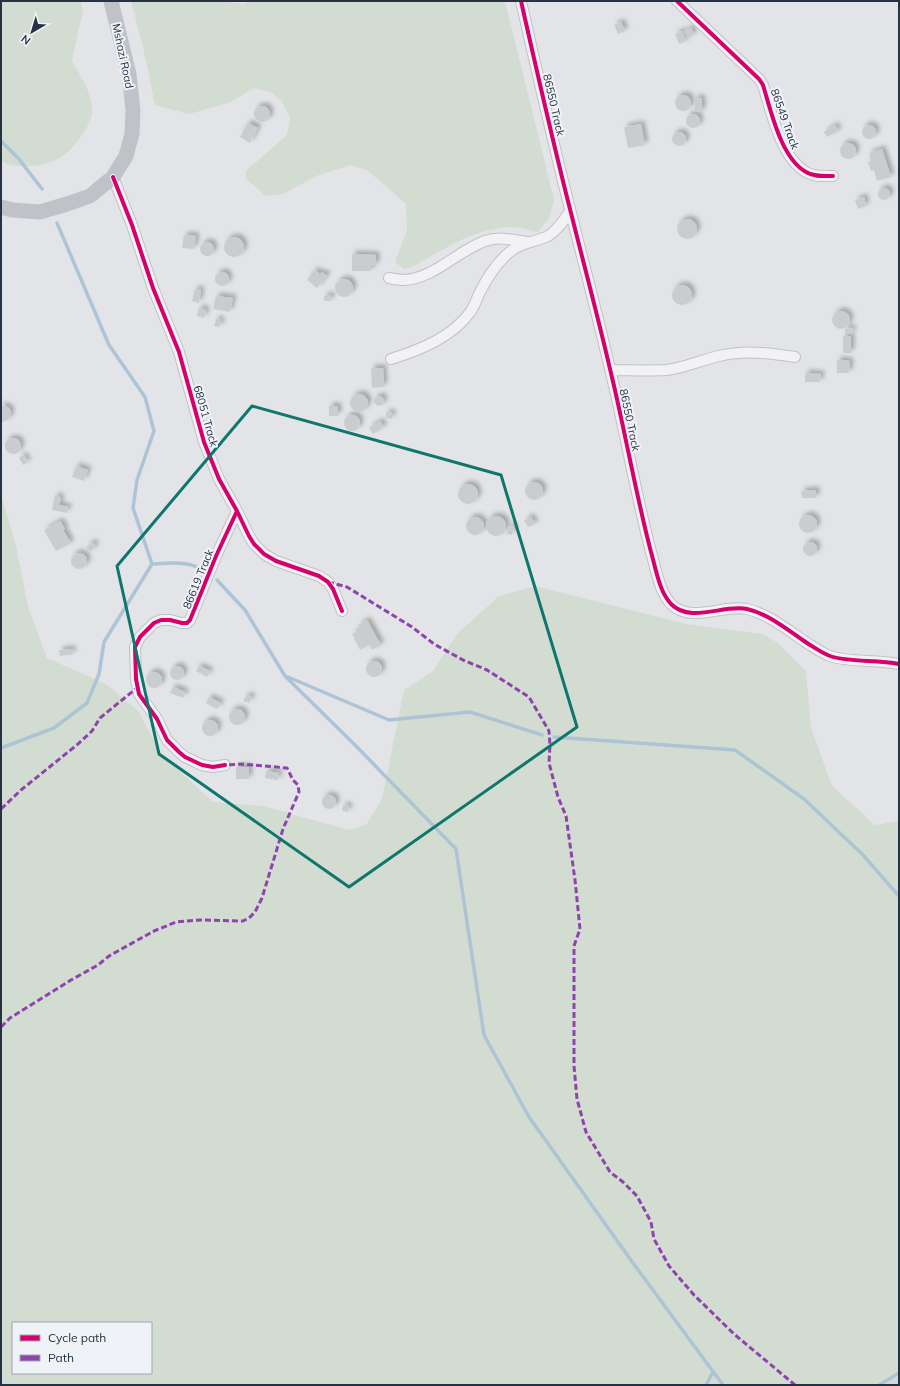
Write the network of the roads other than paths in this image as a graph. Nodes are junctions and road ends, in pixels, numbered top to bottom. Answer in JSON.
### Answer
{"nodes":[{"id":1,"x":111,"y":1,"type":"edge"},
{"id":2,"x":521,"y":1,"type":"edge"},
{"id":3,"x":677,"y":1,"type":"edge"},
{"id":4,"x":833,"y":176,"type":"dead end"},
{"id":5,"x":113,"y":177,"type":"junction"},
{"id":6,"x":1,"y":207,"type":"edge"},
{"id":7,"x":570,"y":211,"type":"junction"},
{"id":8,"x":528,"y":242,"type":"junction"},
{"id":9,"x":389,"y":278,"type":"dead end"},
{"id":10,"x":795,"y":357,"type":"dead end"},
{"id":11,"x":391,"y":359,"type":"dead end"},
{"id":12,"x":611,"y":370,"type":"junction"},
{"id":13,"x":237,"y":511,"type":"junction"},
{"id":14,"x":342,"y":611,"type":"dead end"},
{"id":15,"x":899,"y":664,"type":"edge"},
{"id":16,"x":225,"y":765,"type":"dead end"}],
"edges":[{"from":1,"to":5,"type":"street","name":"Mshazi Road"},
{"from":2,"to":7,"type":"street","name":"86550 Track"},
{"from":3,"to":4,"type":"street","name":"86549 Track"},
{"from":5,"to":6,"type":"street","name":"Mshazi Road"},
{"from":5,"to":13,"type":"street","name":"68051 Track"},
{"from":7,"to":8,"type":"street"},
{"from":7,"to":12,"type":"street","name":"86550 Track"},
{"from":8,"to":9,"type":"street"},
{"from":8,"to":11,"type":"street"},
{"from":10,"to":12,"type":"street"},
{"from":12,"to":15,"type":"street","name":"86550 Track"},
{"from":13,"to":14,"type":"street","name":"68051 Track"},
{"from":13,"to":16,"type":"street","name":"86619 Track"}]}
